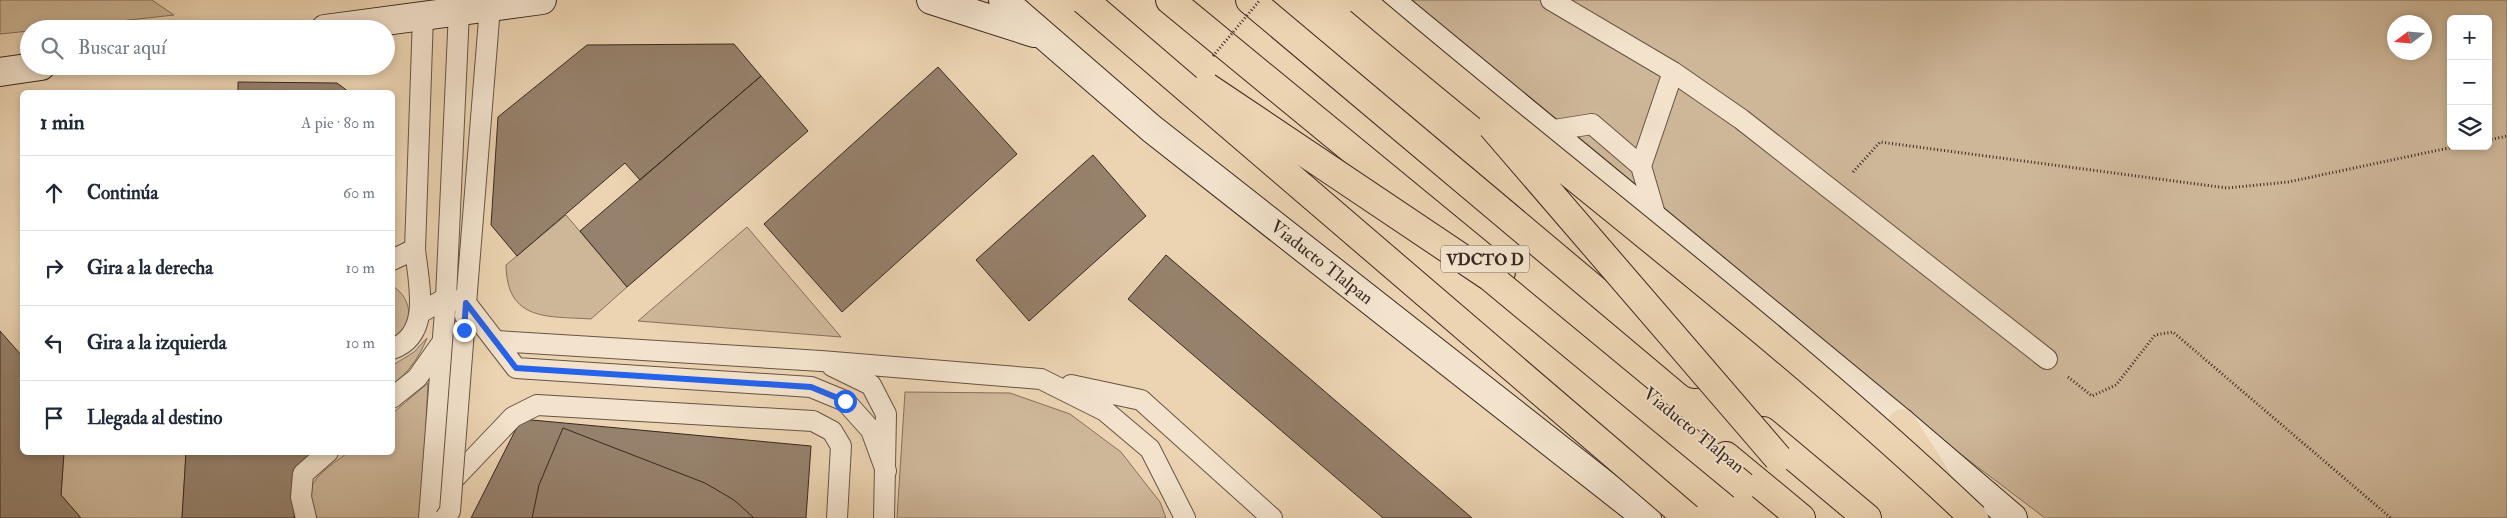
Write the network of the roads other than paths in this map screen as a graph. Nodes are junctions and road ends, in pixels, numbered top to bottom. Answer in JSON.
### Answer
{"nodes":[{"id":1,"x":542,"y":0,"type":"edge"},
{"id":2,"x":931,"y":0,"type":"edge"},
{"id":3,"x":1002,"y":0,"type":"edge"},
{"id":4,"x":1084,"y":0,"type":"edge"},
{"id":5,"x":1170,"y":0,"type":"edge"},
{"id":6,"x":1250,"y":0,"type":"edge"},
{"id":7,"x":1360,"y":0,"type":"edge"},
{"id":8,"x":1388,"y":0,"type":"edge"},
{"id":9,"x":1551,"y":0,"type":"edge"},
{"id":10,"x":490,"y":7,"type":"junction"},
{"id":11,"x":1582,"y":9,"type":"edge"},
{"id":12,"x":459,"y":11,"type":"junction"},
{"id":13,"x":422,"y":16,"type":"junction"},
{"id":14,"x":392,"y":20,"type":"edge"},
{"id":15,"x":1122,"y":32,"type":"junction"},
{"id":16,"x":1048,"y":37,"type":"junction"},
{"id":17,"x":20,"y":69,"type":"edge"},
{"id":18,"x":0,"y":72,"type":"edge"},
{"id":19,"x":1673,"y":72,"type":"junction"},
{"id":20,"x":1449,"y":76,"type":"junction"},
{"id":21,"x":1548,"y":132,"type":"junction"},
{"id":22,"x":1641,"y":166,"type":"junction"},
{"id":23,"x":1657,"y":221,"type":"junction"},
{"id":24,"x":415,"y":249,"type":"junction"},
{"id":25,"x":395,"y":259,"type":"edge"},
{"id":26,"x":446,"y":298,"type":"junction"},
{"id":27,"x":466,"y":303,"type":"junction"},
{"id":28,"x":420,"y":313,"type":"junction"},
{"id":29,"x":496,"y":341,"type":"junction"},
{"id":30,"x":441,"y":344,"type":"junction"},
{"id":31,"x":395,"y":347,"type":"edge"},
{"id":32,"x":2047,"y":359,"type":"road end"},
{"id":33,"x":821,"y":361,"type":"junction"},
{"id":34,"x":1041,"y":379,"type":"junction"},
{"id":35,"x":395,"y":396,"type":"edge"},
{"id":36,"x":1902,"y":423,"type":"junction"},
{"id":37,"x":325,"y":455,"type":"edge"},
{"id":38,"x":886,"y":471,"type":"junction"},
{"id":39,"x":430,"y":511,"type":"edge"},
{"id":40,"x":306,"y":518,"type":"edge"},
{"id":41,"x":445,"y":518,"type":"edge"},
{"id":42,"x":837,"y":518,"type":"edge"},
{"id":43,"x":884,"y":518,"type":"edge"},
{"id":44,"x":1185,"y":518,"type":"edge"},
{"id":45,"x":1272,"y":518,"type":"edge"},
{"id":46,"x":1647,"y":518,"type":"edge"},
{"id":47,"x":1688,"y":518,"type":"edge"},
{"id":48,"x":1782,"y":518,"type":"edge"},
{"id":49,"x":1801,"y":518,"type":"edge"},
{"id":50,"x":1850,"y":518,"type":"edge"},
{"id":51,"x":1867,"y":518,"type":"edge"},
{"id":52,"x":1964,"y":518,"type":"edge"},
{"id":53,"x":1974,"y":518,"type":"edge"},
{"id":54,"x":2012,"y":518,"type":"edge"}],
"edges":[{"from":1,"to":10,"type":"main road"},
{"from":2,"to":16,"type":"main road"},
{"from":3,"to":16,"type":"main road","name":"Viaducto Tlalpan"},
{"from":4,"to":15,"type":"highway","bridge":true},
{"from":5,"to":49,"type":"highway","name":"Viaducto Tlalpan","number":"VDCTO D"},
{"from":6,"to":51,"type":"highway","number":"VDCTO D"},
{"from":7,"to":20,"type":"highway","bridge":true},
{"from":8,"to":21,"type":"main road"},
{"from":9,"to":11,"type":"lane"},
{"from":10,"to":12,"type":"main road"},
{"from":10,"to":27,"type":"lane"},
{"from":11,"to":19,"type":"lane"},
{"from":12,"to":13,"type":"main road"},
{"from":12,"to":26,"type":"lane"},
{"from":13,"to":14,"type":"main road"},
{"from":13,"to":24,"type":"lane"},
{"from":15,"to":47,"type":"highway","bridge":true},
{"from":15,"to":48,"type":"highway","bridge":true},
{"from":16,"to":46,"type":"main road","name":"Viaducto Tlalpan"},
{"from":17,"to":18,"type":"main road"},
{"from":19,"to":22,"type":"lane"},
{"from":19,"to":32,"type":"lane"},
{"from":20,"to":50,"type":"highway","bridge":true},
{"from":20,"to":53,"type":"highway","bridge":true},
{"from":21,"to":22,"type":"lane"},
{"from":21,"to":23,"type":"main road"},
{"from":22,"to":23,"type":"lane"},
{"from":23,"to":36,"type":"main road"},
{"from":24,"to":25,"type":"lane"},
{"from":24,"to":28,"type":"lane"},
{"from":26,"to":27,"type":"lane"},
{"from":26,"to":28,"type":"lane"},
{"from":26,"to":30,"type":"lane"},
{"from":27,"to":29,"type":"lane"},
{"from":27,"to":41,"type":"lane","bridge":true},
{"from":28,"to":31,"type":"lane"},
{"from":29,"to":33,"type":"lane"},
{"from":29,"to":38,"type":"lane"},
{"from":30,"to":35,"type":"lane"},
{"from":30,"to":39,"type":"lane"},
{"from":33,"to":34,"type":"lane"},
{"from":33,"to":38,"type":"lane"},
{"from":34,"to":44,"type":"lane"},
{"from":34,"to":45,"type":"lane"},
{"from":36,"to":52,"type":"highway"},
{"from":36,"to":54,"type":"main road"},
{"from":37,"to":40,"type":"lane"},
{"from":38,"to":43,"type":"lane"},
{"from":39,"to":42,"type":"lane"}]}
